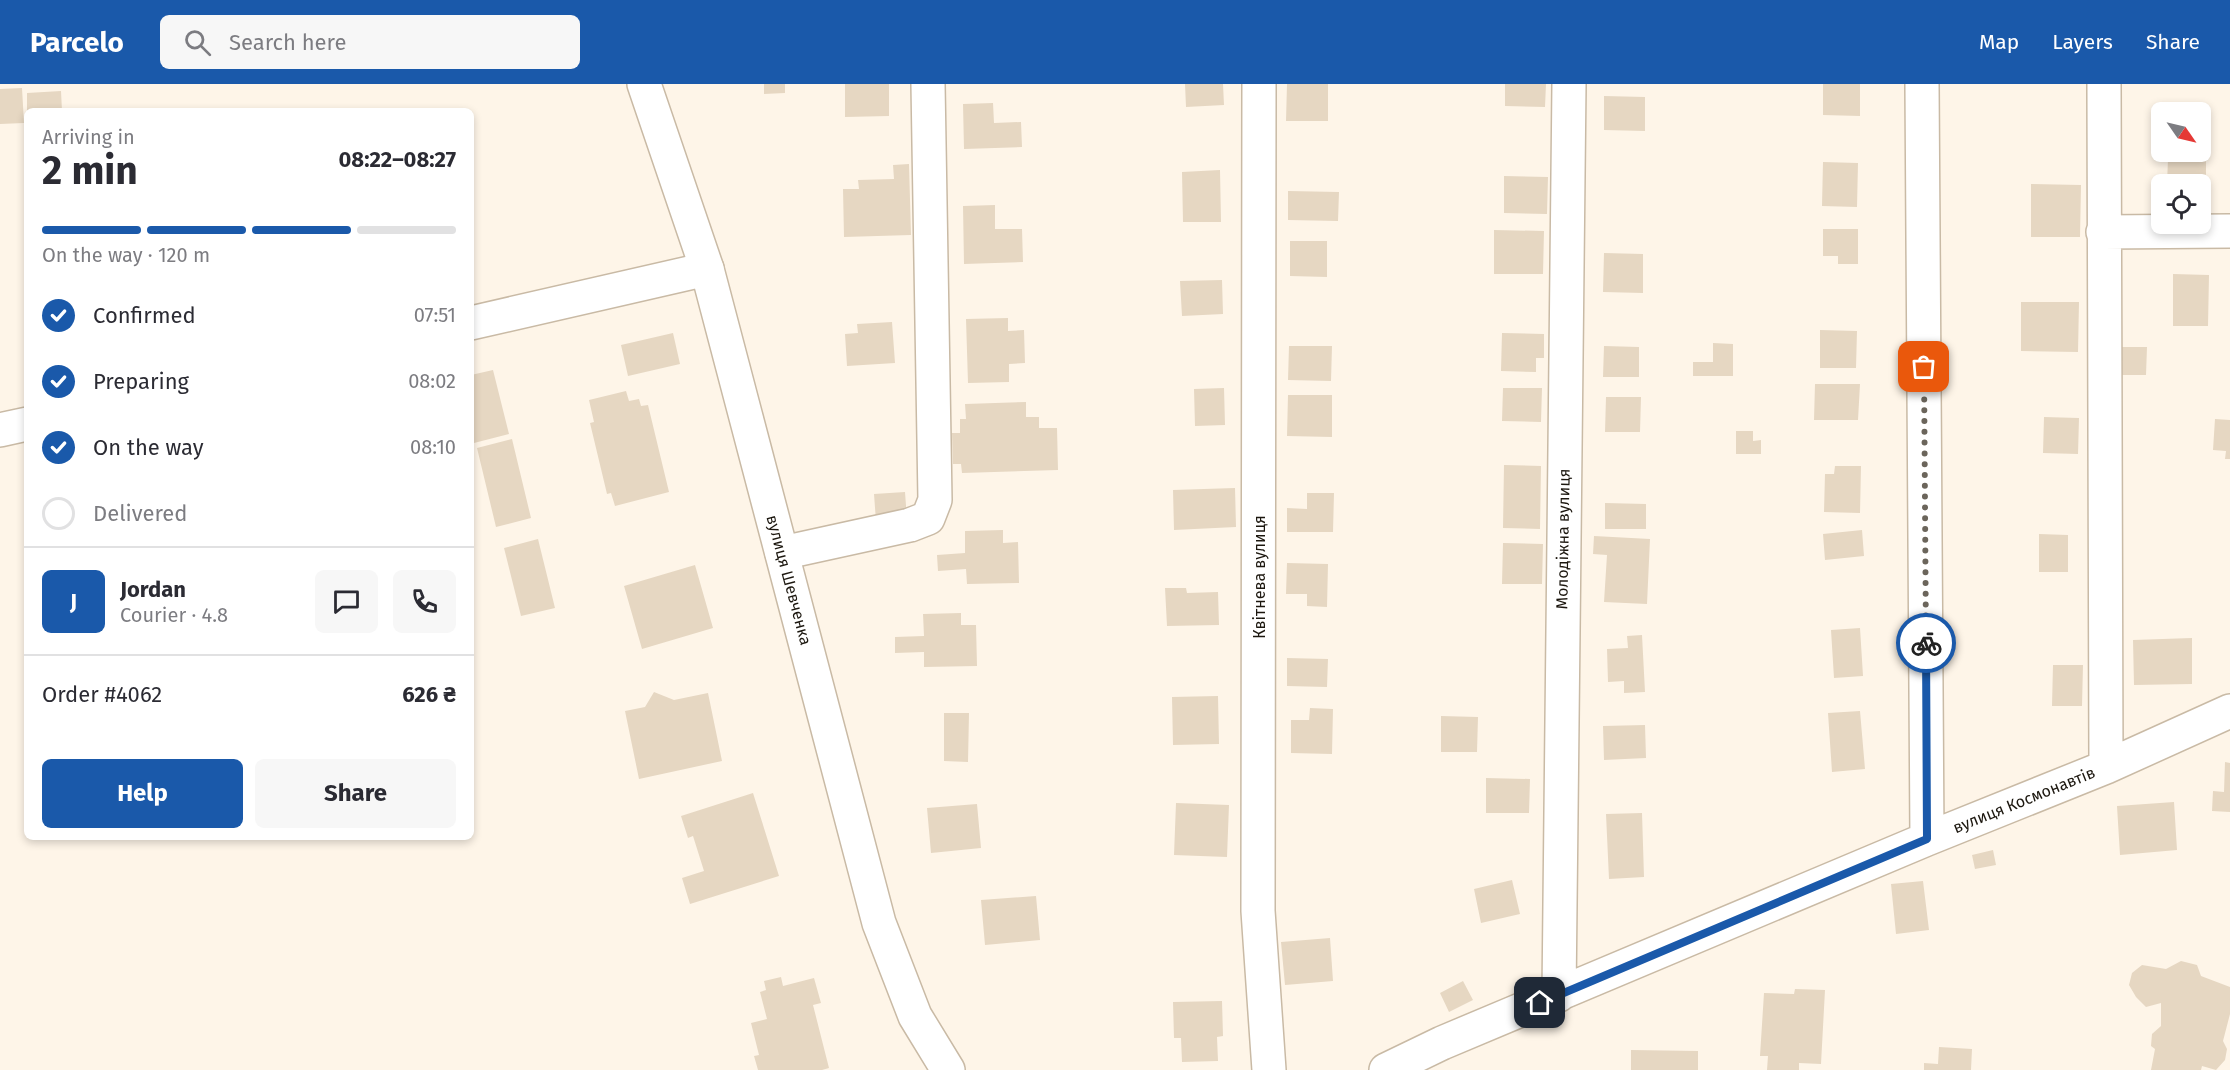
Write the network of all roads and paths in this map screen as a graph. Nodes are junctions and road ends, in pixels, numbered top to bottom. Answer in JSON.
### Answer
{"nodes":[{"id":1,"x":644,"y":84,"type":"edge"},
{"id":2,"x":928,"y":84,"type":"edge"},
{"id":3,"x":1259,"y":84,"type":"edge"},
{"id":4,"x":1569,"y":84,"type":"edge"},
{"id":5,"x":1922,"y":84,"type":"edge"},
{"id":6,"x":2104,"y":84,"type":"edge"},
{"id":7,"x":2230,"y":231,"type":"edge"},
{"id":8,"x":2103,"y":232,"type":"junction"},
{"id":9,"x":707,"y":269,"type":"junction"},
{"id":10,"x":474,"y":322,"type":"edge"},
{"id":11,"x":24,"y":425,"type":"edge"},
{"id":12,"x":0,"y":430,"type":"edge"},
{"id":13,"x":782,"y":553,"type":"junction"},
{"id":14,"x":2230,"y":711,"type":"edge"},
{"id":15,"x":2106,"y":767,"type":"junction"},
{"id":16,"x":1927,"y":839,"type":"junction"},
{"id":17,"x":1559,"y":995,"type":"junction"},
{"id":18,"x":1439,"y":1056,"type":"edge"},
{"id":19,"x":948,"y":1070,"type":"edge"},
{"id":20,"x":1269,"y":1070,"type":"edge"},
{"id":21,"x":1386,"y":1070,"type":"edge"}],
"edges":[{"from":1,"to":9,"type":"street","name":"вулиця Шевченка"},
{"from":2,"to":13,"type":"street"},
{"from":3,"to":20,"type":"street","name":"Квітнева вулиця"},
{"from":4,"to":17,"type":"street","name":"Молодіжна вулиця"},
{"from":5,"to":16,"type":"street"},
{"from":6,"to":8,"type":"street"},
{"from":7,"to":8,"type":"street"},
{"from":8,"to":15,"type":"street"},
{"from":9,"to":10,"type":"street"},
{"from":9,"to":13,"type":"street","name":"вулиця Шевченка"},
{"from":11,"to":12,"type":"street"},
{"from":13,"to":19,"type":"street","name":"вулиця Шевченка"},
{"from":14,"to":15,"type":"street","name":"вулиця Космонавтів"},
{"from":15,"to":16,"type":"street","name":"вулиця Космонавтів"},
{"from":16,"to":17,"type":"street","name":"вулиця Космонавтів"},
{"from":17,"to":18,"type":"street","name":"вулиця Космонавтів"},
{"from":18,"to":21,"type":"street","name":"вулиця Космонавтів"}]}
